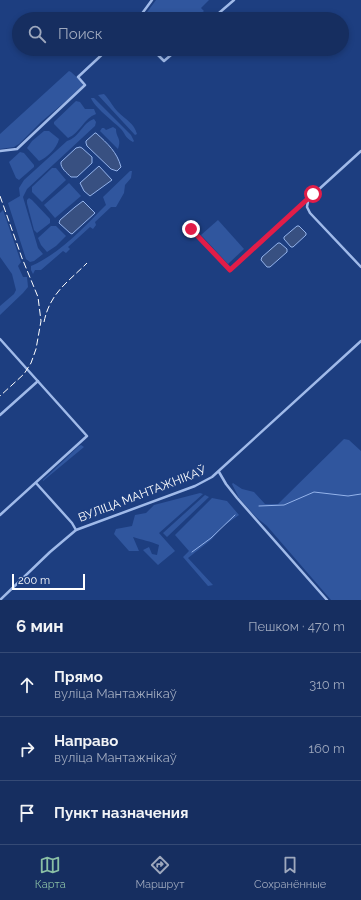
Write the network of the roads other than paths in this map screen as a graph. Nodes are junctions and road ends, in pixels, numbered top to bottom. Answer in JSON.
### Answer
{"nodes":[{"id":1,"x":152,"y":0,"type":"edge"},
{"id":2,"x":234,"y":0,"type":"edge"},
{"id":3,"x":143,"y":12,"type":"edge"},
{"id":4,"x":220,"y":12,"type":"edge"},
{"id":5,"x":100,"y":56,"type":"edge"},
{"id":6,"x":159,"y":56,"type":"edge"},
{"id":7,"x":170,"y":56,"type":"edge"},
{"id":8,"x":0,"y":151,"type":"edge"},
{"id":9,"x":361,"y":151,"type":"edge"},
{"id":10,"x":309,"y":198,"type":"junction"},
{"id":11,"x":300,"y":207,"type":"junction"},
{"id":12,"x":308,"y":210,"type":"junction"},
{"id":13,"x":191,"y":229,"type":"dead end"},
{"id":14,"x":361,"y":267,"type":"edge"},
{"id":15,"x":0,"y":338,"type":"edge"},
{"id":16,"x":361,"y":342,"type":"edge"},
{"id":17,"x":38,"y":381,"type":"junction"},
{"id":18,"x":0,"y":415,"type":"edge"},
{"id":19,"x":219,"y":472,"type":"junction"},
{"id":20,"x":36,"y":483,"type":"junction"},
{"id":21,"x":0,"y":515,"type":"edge"},
{"id":22,"x":76,"y":530,"type":"junction"},
{"id":23,"x":0,"y":600,"type":"edge"},
{"id":24,"x":327,"y":600,"type":"edge"}],
"edges":[{"from":1,"to":3,"type":"street"},
{"from":2,"to":4,"type":"street"},
{"from":5,"to":8,"type":"street"},
{"from":6,"to":7,"type":"street"},
{"from":9,"to":10,"type":"street"},
{"from":10,"to":11,"type":"street"},
{"from":10,"to":12,"type":"street"},
{"from":11,"to":12,"type":"street"},
{"from":11,"to":13,"type":"street"},
{"from":12,"to":14,"type":"street"},
{"from":15,"to":17,"type":"street"},
{"from":16,"to":19,"type":"street","name":"ВУЛІЦА МАНТАЖНІКАЎ"},
{"from":17,"to":18,"type":"street"},
{"from":17,"to":20,"type":"street"},
{"from":19,"to":22,"type":"street","name":"ВУЛІЦА МАНТАЖНІКАЎ"},
{"from":19,"to":24,"type":"street"},
{"from":20,"to":21,"type":"street"},
{"from":20,"to":22,"type":"street"},
{"from":22,"to":23,"type":"street","name":"ВУЛІЦА МАНТАЖНІКАЎ"}]}
